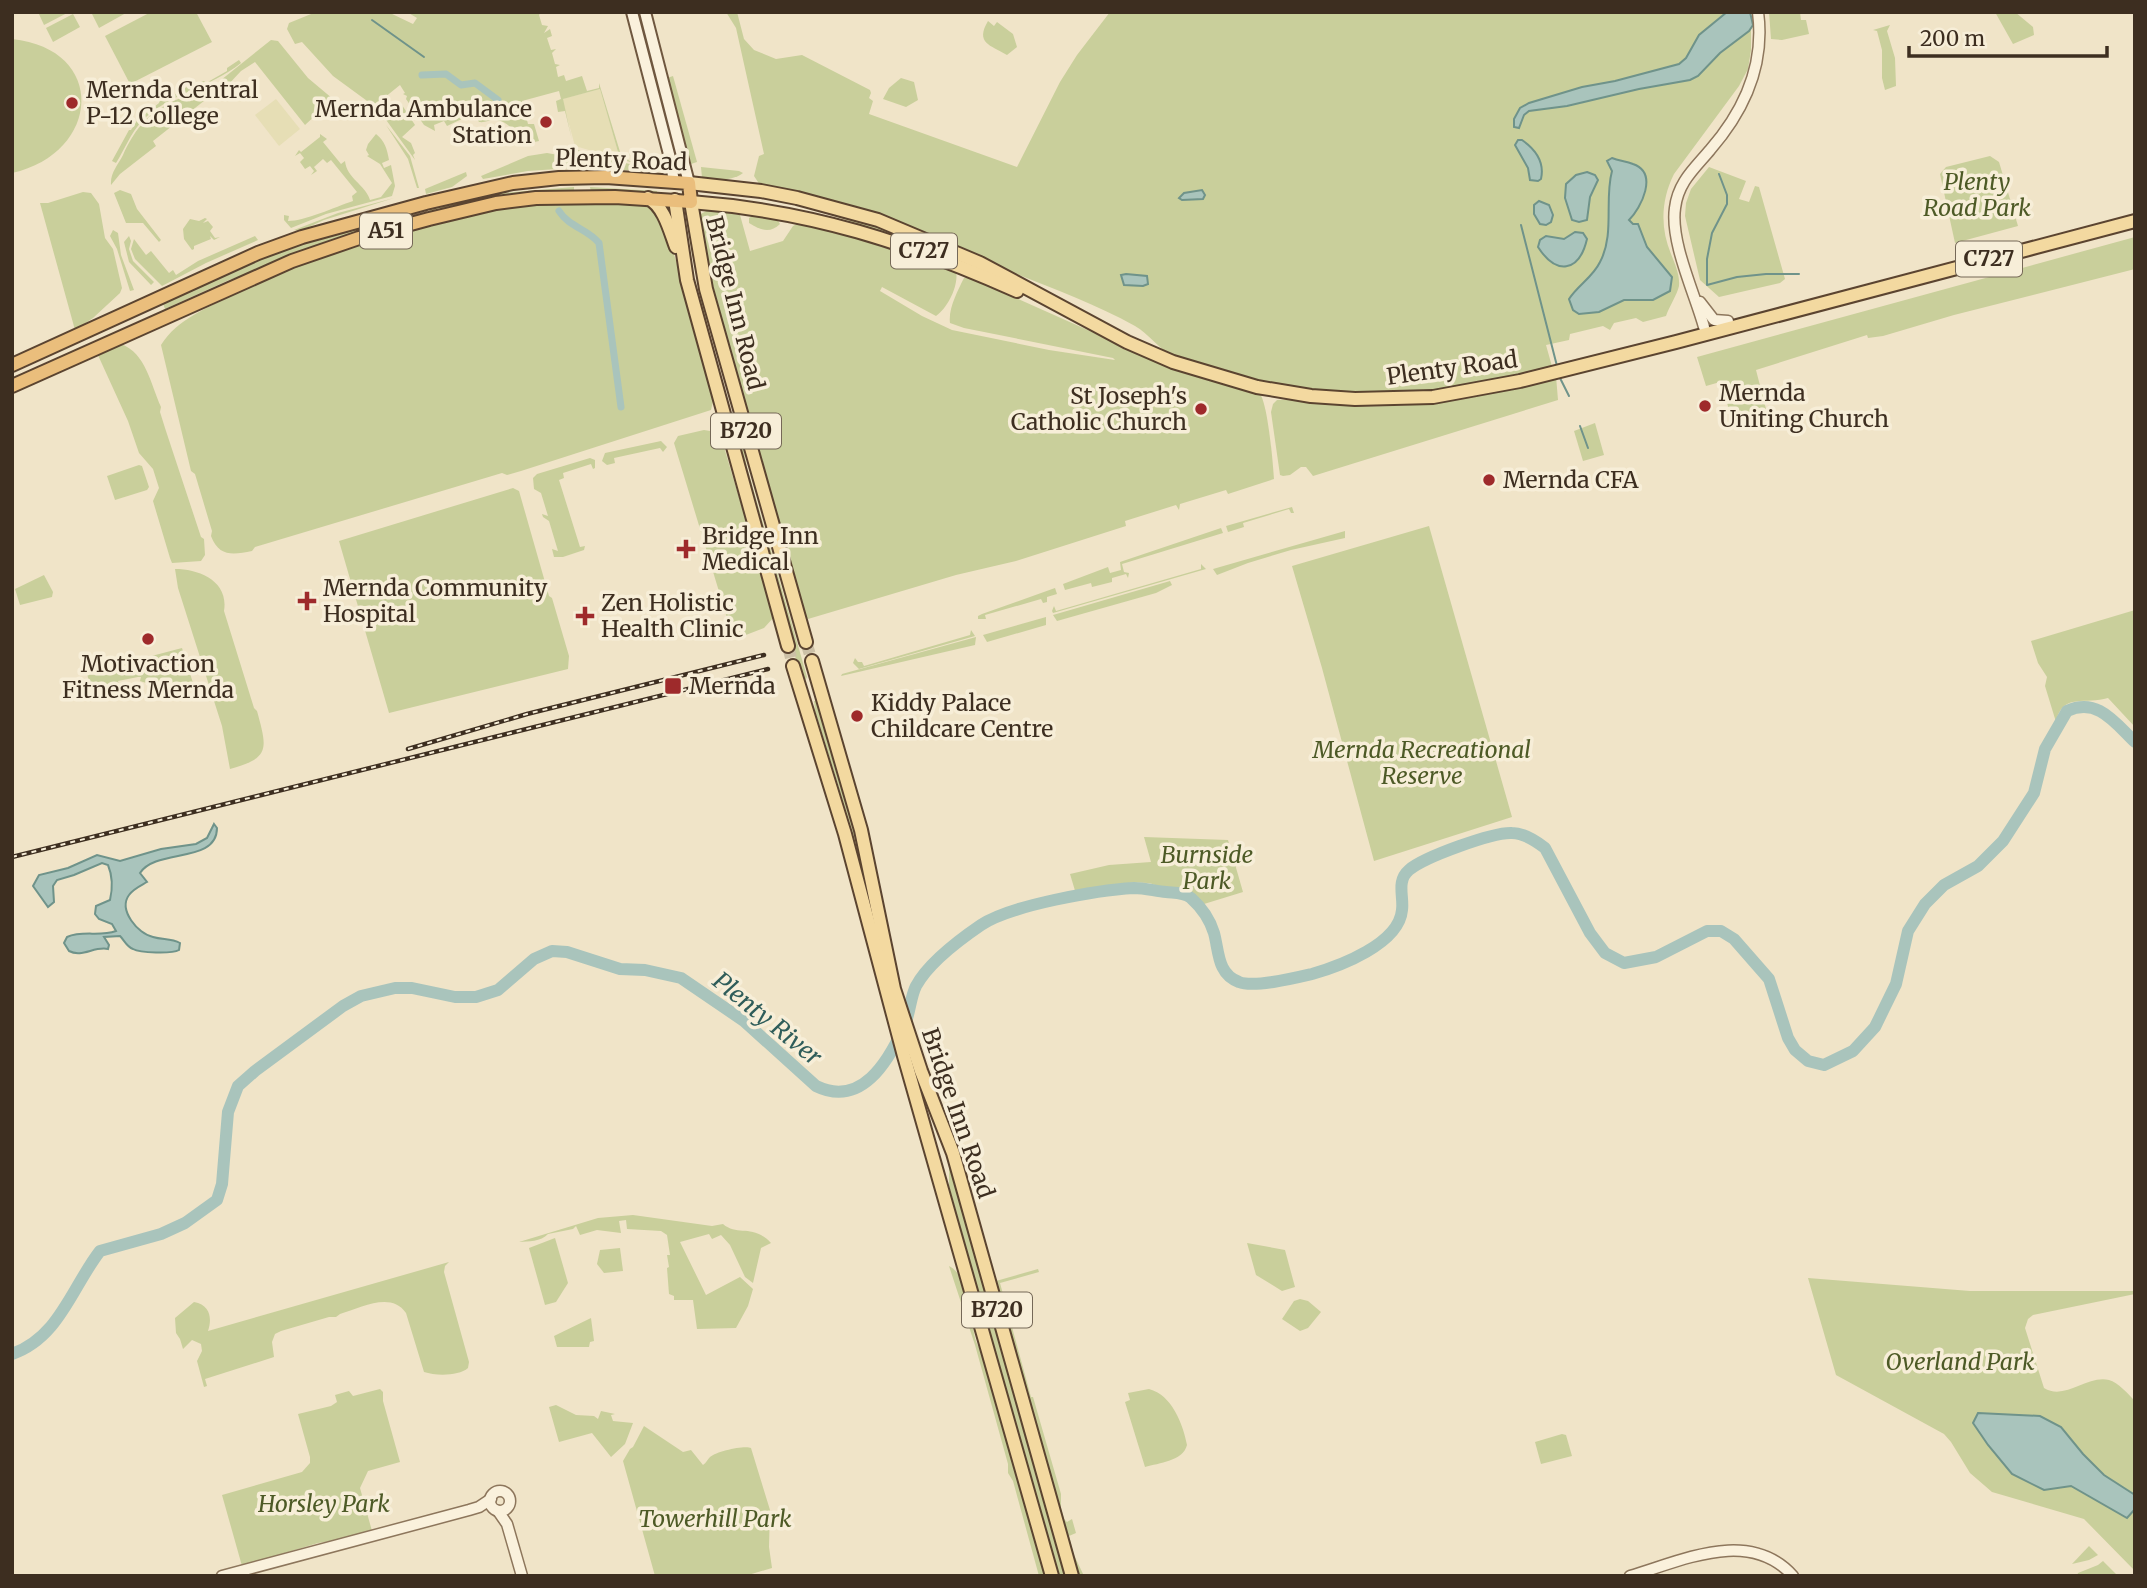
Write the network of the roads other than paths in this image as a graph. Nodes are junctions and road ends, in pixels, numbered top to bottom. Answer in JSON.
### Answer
{"nodes":[{"id":1,"x":632,"y":12,"type":"edge"},
{"id":2,"x":645,"y":12,"type":"edge"},
{"id":3,"x":1758,"y":12,"type":"edge"},
{"id":4,"x":584,"y":177,"type":"junction"},
{"id":5,"x":674,"y":182,"type":"junction"},
{"id":6,"x":689,"y":183,"type":"junction"},
{"id":7,"x":580,"y":197,"type":"junction"},
{"id":8,"x":648,"y":198,"type":"junction"},
{"id":9,"x":675,"y":200,"type":"junction"},
{"id":10,"x":691,"y":201,"type":"junction"},
{"id":11,"x":413,"y":207,"type":"junction"},
{"id":12,"x":2135,"y":221,"type":"edge"},
{"id":13,"x":417,"y":222,"type":"junction"},
{"id":14,"x":687,"y":280,"type":"junction"},
{"id":15,"x":1690,"y":284,"type":"junction"},
{"id":16,"x":1695,"y":296,"type":"junction"},
{"id":17,"x":1843,"y":296,"type":"junction"},
{"id":18,"x":1728,"y":321,"type":"junction"},
{"id":19,"x":1106,"y":331,"type":"junction"},
{"id":20,"x":1702,"y":331,"type":"junction"},
{"id":21,"x":12,"y":365,"type":"edge"},
{"id":22,"x":12,"y":386,"type":"edge"},
{"id":23,"x":740,"y":412,"type":"junction"},
{"id":24,"x":724,"y":416,"type":"junction"},
{"id":25,"x":806,"y":642,"type":"tunnel mouth"},
{"id":26,"x":788,"y":646,"type":"tunnel mouth"},
{"id":27,"x":812,"y":662,"type":"tunnel mouth"},
{"id":28,"x":793,"y":666,"type":"tunnel mouth"},
{"id":29,"x":820,"y":689,"type":"junction"},
{"id":30,"x":801,"y":693,"type":"junction"},
{"id":31,"x":954,"y":1158,"type":"junction"},
{"id":32,"x":934,"y":1159,"type":"junction"},
{"id":33,"x":494,"y":1506,"type":"junction"},
{"id":34,"x":509,"y":1507,"type":"junction"},
{"id":35,"x":507,"y":1524,"type":"junction"},
{"id":36,"x":222,"y":1576,"type":"edge"},
{"id":37,"x":522,"y":1576,"type":"edge"},
{"id":38,"x":1052,"y":1576,"type":"edge"},
{"id":39,"x":1072,"y":1576,"type":"edge"},
{"id":40,"x":1630,"y":1576,"type":"edge"},
{"id":41,"x":1793,"y":1576,"type":"edge"}],
"edges":[{"from":1,"to":5,"type":"main road","name":"Bridge Inn Road"},
{"from":2,"to":6,"type":"main road","name":"Bridge Inn Road"},
{"from":3,"to":15,"type":"street"},
{"from":4,"to":5,"type":"highway","name":"Plenty Road","number":"A51"},
{"from":4,"to":7,"type":"highway"},
{"from":4,"to":11,"type":"highway","name":"Plenty Road","number":"A51"},
{"from":5,"to":6,"type":"highway","name":"Plenty Road","number":"A51"},
{"from":5,"to":9,"type":"highway","name":"Bridge Inn Road","number":"B720"},
{"from":6,"to":10,"type":"highway","name":"Bridge Inn Road","number":"B720"},
{"from":6,"to":19,"type":"main road","name":"Plenty Road","number":"C727"},
{"from":7,"to":8,"type":"highway","name":"Plenty Road","number":"A51"},
{"from":7,"to":13,"type":"highway","name":"Plenty Road","number":"A51"},
{"from":8,"to":9,"type":"highway","name":"Plenty Road","number":"A51"},
{"from":8,"to":14,"type":"main road"},
{"from":9,"to":10,"type":"highway","name":"Plenty Road","number":"A51"},
{"from":9,"to":14,"type":"main road","name":"Bridge Inn Road","number":"B720"},
{"from":10,"to":19,"type":"main road","name":"Plenty Road","number":"C727"},
{"from":10,"to":23,"type":"main road","name":"Bridge Inn Road","number":"B720"},
{"from":11,"to":13,"type":"highway"},
{"from":11,"to":21,"type":"highway","name":"Plenty Road","number":"A51"},
{"from":12,"to":17,"type":"main road","name":"Plenty Road","number":"C727"},
{"from":13,"to":22,"type":"highway","name":"Plenty Road","number":"A51"},
{"from":14,"to":24,"type":"main road","name":"Bridge Inn Road","number":"B720"},
{"from":15,"to":16,"type":"street"},
{"from":15,"to":20,"type":"street"},
{"from":16,"to":18,"type":"street"},
{"from":16,"to":20,"type":"street"},
{"from":17,"to":18,"type":"main road","name":"Plenty Road","number":"C727"},
{"from":17,"to":20,"type":"main road","name":"Plenty Road","number":"C727"},
{"from":18,"to":20,"type":"main road","name":"Plenty Road","number":"C727"},
{"from":19,"to":20,"type":"main road","name":"Plenty Road","number":"C727"},
{"from":23,"to":24,"type":"main road"},
{"from":23,"to":25,"type":"main road","name":"Bridge Inn Road","number":"B720"},
{"from":24,"to":26,"type":"main road","name":"Bridge Inn Road","number":"B720"},
{"from":27,"to":29,"type":"main road","name":"Bridge Inn Road","number":"B720"},
{"from":28,"to":30,"type":"main road","name":"Bridge Inn Road","number":"B720"},
{"from":29,"to":30,"type":"main road"},
{"from":29,"to":31,"type":"main road","name":"Bridge Inn Road","number":"B720"},
{"from":30,"to":32,"type":"main road","name":"Bridge Inn Road","number":"B720"},
{"from":31,"to":32,"type":"main road"},
{"from":31,"to":39,"type":"main road","name":"Bridge Inn Road","number":"B720"},
{"from":32,"to":38,"type":"main road","name":"Bridge Inn Road","number":"B720"},
{"from":33,"to":34,"type":"street"},
{"from":33,"to":34,"type":"street"},
{"from":33,"to":35,"type":"street"},
{"from":33,"to":36,"type":"street"},
{"from":34,"to":35,"type":"street"},
{"from":35,"to":37,"type":"street"},
{"from":40,"to":41,"type":"street"}]}
